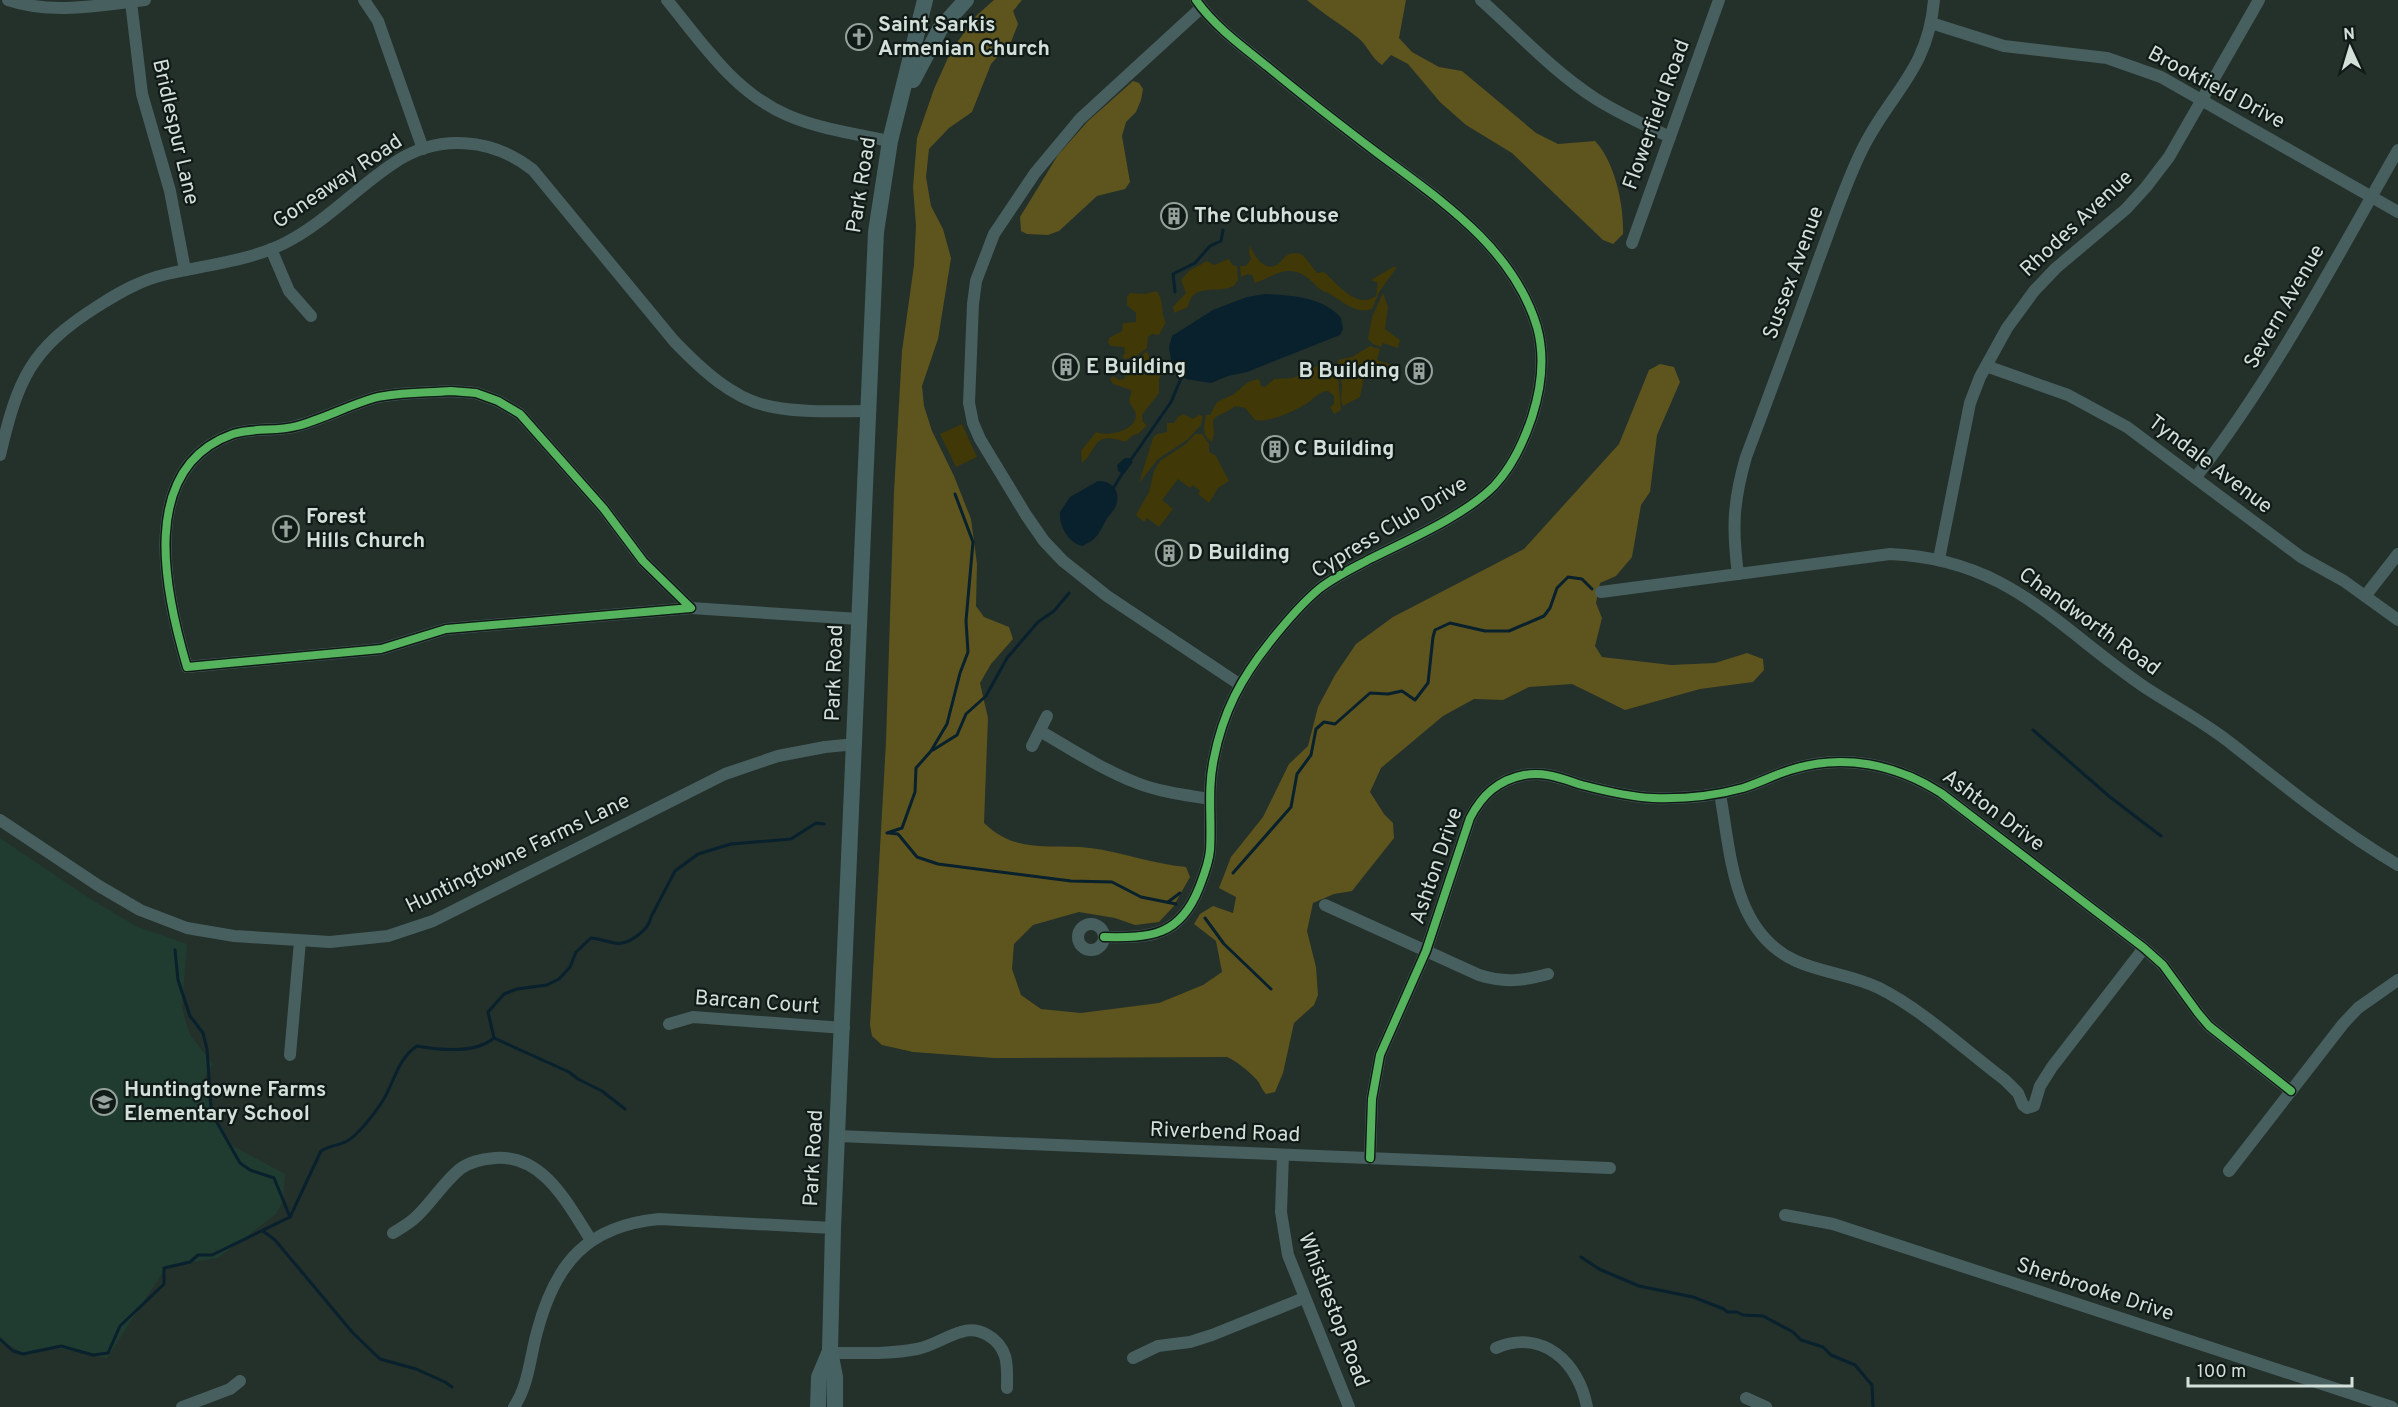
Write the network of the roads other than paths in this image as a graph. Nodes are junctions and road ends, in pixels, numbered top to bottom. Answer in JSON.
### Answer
{"nodes":[{"id":1,"x":8,"y":0,"type":"edge"},
{"id":2,"x":145,"y":0,"type":"edge"},
{"id":3,"x":364,"y":0,"type":"edge"},
{"id":4,"x":667,"y":0,"type":"edge"},
{"id":5,"x":925,"y":0,"type":"edge"},
{"id":6,"x":966,"y":0,"type":"edge"},
{"id":7,"x":1481,"y":0,"type":"edge"},
{"id":8,"x":1719,"y":0,"type":"edge"},
{"id":9,"x":1934,"y":0,"type":"edge"},
{"id":10,"x":2259,"y":0,"type":"edge"},
{"id":11,"x":131,"y":2,"type":"junction"},
{"id":12,"x":1199,"y":4,"type":"edge"},
{"id":13,"x":1931,"y":23,"type":"junction"},
{"id":14,"x":2202,"y":100,"type":"junction"},
{"id":15,"x":895,"y":120,"type":"junction"},
{"id":16,"x":1670,"y":136,"type":"junction"},
{"id":17,"x":890,"y":141,"type":"junction"},
{"id":18,"x":423,"y":149,"type":"junction"},
{"id":19,"x":2398,"y":150,"type":"edge"},
{"id":20,"x":2372,"y":197,"type":"junction"},
{"id":21,"x":2398,"y":212,"type":"edge"},
{"id":22,"x":1632,"y":243,"type":"dead end"},
{"id":23,"x":271,"y":249,"type":"junction"},
{"id":24,"x":185,"y":270,"type":"junction"},
{"id":25,"x":311,"y":316,"type":"dead end"},
{"id":26,"x":1986,"y":366,"type":"junction"},
{"id":27,"x":867,"y":411,"type":"junction"},
{"id":28,"x":0,"y":455,"type":"edge"},
{"id":29,"x":2196,"y":477,"type":"junction"},
{"id":30,"x":2398,"y":554,"type":"edge"},
{"id":31,"x":1939,"y":560,"type":"junction"},
{"id":32,"x":1738,"y":573,"type":"junction"},
{"id":33,"x":1601,"y":592,"type":"dead end"},
{"id":34,"x":2366,"y":595,"type":"junction"},
{"id":35,"x":691,"y":609,"type":"junction"},
{"id":36,"x":859,"y":619,"type":"junction"},
{"id":37,"x":2398,"y":620,"type":"edge"},
{"id":38,"x":1239,"y":684,"type":"junction"},
{"id":39,"x":1047,"y":716,"type":"dead end"},
{"id":40,"x":1040,"y":731,"type":"junction"},
{"id":41,"x":855,"y":744,"type":"junction"},
{"id":42,"x":1032,"y":746,"type":"dead end"},
{"id":43,"x":1720,"y":794,"type":"junction"},
{"id":44,"x":1209,"y":799,"type":"junction"},
{"id":45,"x":0,"y":819,"type":"edge"},
{"id":46,"x":2398,"y":865,"type":"edge"},
{"id":47,"x":1325,"y":905,"type":"dead end"},
{"id":48,"x":1104,"y":937,"type":"dead end"},
{"id":49,"x":300,"y":941,"type":"junction"},
{"id":50,"x":2144,"y":948,"type":"junction"},
{"id":51,"x":1426,"y":951,"type":"junction"},
{"id":52,"x":1548,"y":974,"type":"dead end"},
{"id":53,"x":2398,"y":980,"type":"edge"},
{"id":54,"x":669,"y":1024,"type":"dead end"},
{"id":55,"x":843,"y":1028,"type":"junction"},
{"id":56,"x":290,"y":1055,"type":"dead end"},
{"id":57,"x":2291,"y":1091,"type":"junction"},
{"id":58,"x":838,"y":1136,"type":"junction"},
{"id":59,"x":1283,"y":1155,"type":"junction"},
{"id":60,"x":1370,"y":1158,"type":"junction"},
{"id":61,"x":1610,"y":1168,"type":"dead end"},
{"id":62,"x":2229,"y":1171,"type":"dead end"},
{"id":63,"x":1785,"y":1215,"type":"dead end"},
{"id":64,"x":834,"y":1228,"type":"junction"},
{"id":65,"x":393,"y":1233,"type":"dead end"},
{"id":66,"x":591,"y":1240,"type":"junction"},
{"id":67,"x":1304,"y":1298,"type":"junction"},
{"id":68,"x":1496,"y":1348,"type":"dead end"},
{"id":69,"x":830,"y":1352,"type":"junction"},
{"id":70,"x":1133,"y":1358,"type":"dead end"},
{"id":71,"x":240,"y":1381,"type":"dead end"},
{"id":72,"x":1007,"y":1388,"type":"dead end"},
{"id":73,"x":1746,"y":1398,"type":"dead end"},
{"id":74,"x":182,"y":1407,"type":"edge"},
{"id":75,"x":514,"y":1407,"type":"edge"},
{"id":76,"x":818,"y":1407,"type":"edge"},
{"id":77,"x":835,"y":1407,"type":"edge"},
{"id":78,"x":1349,"y":1407,"type":"edge"},
{"id":79,"x":1587,"y":1407,"type":"edge"},
{"id":80,"x":1766,"y":1407,"type":"edge"},
{"id":81,"x":2392,"y":1407,"type":"edge"}],
"edges":[{"from":1,"to":11,"type":"street"},
{"from":2,"to":11,"type":"street"},
{"from":3,"to":18,"type":"street"},
{"from":4,"to":17,"type":"street"},
{"from":5,"to":15,"type":"main road","name":"Park Road"},
{"from":6,"to":15,"type":"main road"},
{"from":7,"to":16,"type":"street"},
{"from":8,"to":16,"type":"street","name":"Flowerfield Road"},
{"from":9,"to":13,"type":"street","name":"Sussex Avenue"},
{"from":10,"to":14,"type":"street","name":"Rhodes Avenue"},
{"from":11,"to":24,"type":"street","name":"Bridlespur Lane"},
{"from":12,"to":38,"type":"street"},
{"from":12,"to":38,"type":"street","name":"Cypress Club Drive"},
{"from":13,"to":14,"type":"street","name":"Brookfield Drive"},
{"from":13,"to":32,"type":"street","name":"Sussex Avenue"},
{"from":14,"to":20,"type":"street","name":"Brookfield Drive"},
{"from":14,"to":26,"type":"street","name":"Rhodes Avenue"},
{"from":15,"to":17,"type":"main road","name":"Park Road"},
{"from":16,"to":22,"type":"street","name":"Flowerfield Road"},
{"from":17,"to":27,"type":"main road","name":"Park Road"},
{"from":18,"to":23,"type":"street","name":"Goneaway Road"},
{"from":18,"to":27,"type":"street","name":"Goneaway Road"},
{"from":19,"to":20,"type":"street","name":"Severn Avenue"},
{"from":20,"to":21,"type":"street","name":"Brookfield Drive"},
{"from":20,"to":29,"type":"street","name":"Severn Avenue"},
{"from":23,"to":24,"type":"street","name":"Goneaway Road"},
{"from":23,"to":25,"type":"street"},
{"from":24,"to":28,"type":"street","name":"Goneaway Road"},
{"from":26,"to":29,"type":"street","name":"Tyndale Avenue"},
{"from":26,"to":31,"type":"street","name":"Rhodes Avenue"},
{"from":27,"to":36,"type":"main road","name":"Park Road"},
{"from":29,"to":34,"type":"street","name":"Tyndale Avenue"},
{"from":30,"to":34,"type":"street"},
{"from":31,"to":32,"type":"street","name":"Chandworth Road"},
{"from":31,"to":46,"type":"street","name":"Chandworth Road"},
{"from":32,"to":33,"type":"street","name":"Chandworth Road"},
{"from":34,"to":37,"type":"street","name":"Tyndale Avenue"},
{"from":35,"to":35,"type":"street"},
{"from":35,"to":36,"type":"street"},
{"from":36,"to":41,"type":"main road","name":"Park Road"},
{"from":38,"to":44,"type":"street","name":"Cypress Club Drive"},
{"from":39,"to":40,"type":"street"},
{"from":40,"to":42,"type":"street"},
{"from":40,"to":44,"type":"street"},
{"from":41,"to":49,"type":"street","name":"Huntingtowne Farms Lane"},
{"from":41,"to":55,"type":"main road","name":"Park Road"},
{"from":43,"to":50,"type":"street","name":"Ashton Drive"},
{"from":43,"to":50,"type":"street"},
{"from":43,"to":51,"type":"street","name":"Ashton Drive"},
{"from":44,"to":48,"type":"street","name":"Cypress Club Drive"},
{"from":45,"to":49,"type":"street","name":"Huntingtowne Farms Lane"},
{"from":47,"to":51,"type":"street"},
{"from":49,"to":56,"type":"street"},
{"from":50,"to":57,"type":"street","name":"Ashton Drive"},
{"from":51,"to":52,"type":"street"},
{"from":51,"to":60,"type":"street","name":"Ashton Drive"},
{"from":53,"to":57,"type":"street"},
{"from":54,"to":55,"type":"street","name":"Barcan Court"},
{"from":55,"to":58,"type":"main road","name":"Park Road"},
{"from":57,"to":62,"type":"street"},
{"from":58,"to":59,"type":"street","name":"Riverbend Road"},
{"from":58,"to":64,"type":"main road","name":"Park Road"},
{"from":59,"to":60,"type":"street","name":"Riverbend Road"},
{"from":59,"to":67,"type":"street","name":"Whistlestop Road"},
{"from":60,"to":61,"type":"street","name":"Riverbend Road"},
{"from":63,"to":81,"type":"street","name":"Sherbrooke Drive"},
{"from":64,"to":66,"type":"street"},
{"from":64,"to":69,"type":"main road","name":"Park Road"},
{"from":65,"to":66,"type":"street"},
{"from":66,"to":75,"type":"street"},
{"from":67,"to":70,"type":"street"},
{"from":67,"to":78,"type":"street","name":"Whistlestop Road"},
{"from":68,"to":79,"type":"street"},
{"from":69,"to":72,"type":"street"},
{"from":69,"to":76,"type":"main road","name":"Park Road"},
{"from":69,"to":77,"type":"main road","name":"Park Road"},
{"from":71,"to":74,"type":"street"},
{"from":73,"to":80,"type":"street"}]}
